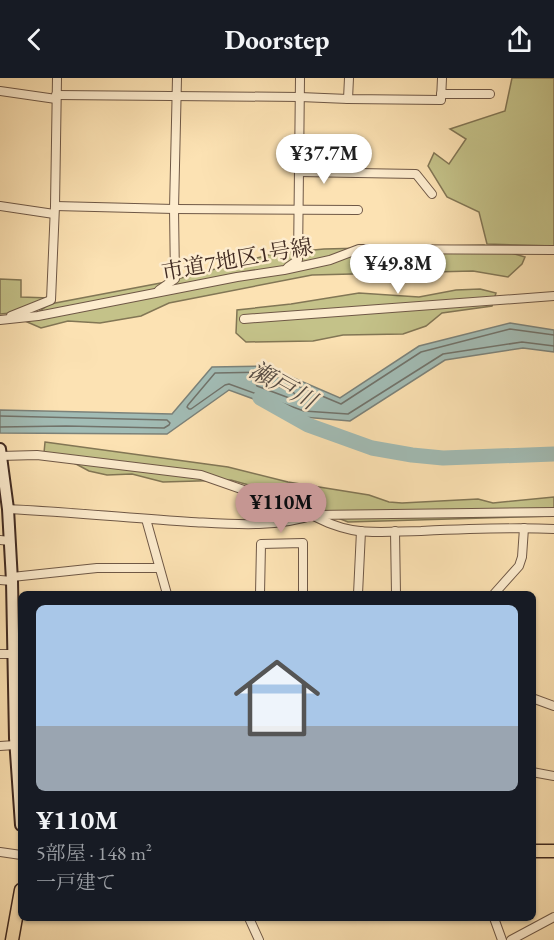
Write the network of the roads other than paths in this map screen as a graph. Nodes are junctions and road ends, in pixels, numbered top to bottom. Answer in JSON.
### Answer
{"nodes":[{"id":1,"x":57,"y":78,"type":"edge"},
{"id":2,"x":177,"y":78,"type":"edge"},
{"id":3,"x":300,"y":78,"type":"edge"},
{"id":4,"x":349,"y":78,"type":"edge"},
{"id":5,"x":442,"y":78,"type":"edge"},
{"id":6,"x":0,"y":91,"type":"edge"},
{"id":7,"x":441,"y":94,"type":"junction"},
{"id":8,"x":490,"y":94,"type":"dead end"},
{"id":9,"x":176,"y":96,"type":"junction"},
{"id":10,"x":56,"y":97,"type":"junction"},
{"id":11,"x":300,"y":97,"type":"junction"},
{"id":12,"x":348,"y":99,"type":"junction"},
{"id":13,"x":299,"y":172,"type":"junction"},
{"id":14,"x":432,"y":194,"type":"dead end"},
{"id":15,"x":0,"y":206,"type":"edge"},
{"id":16,"x":174,"y":209,"type":"junction"},
{"id":17,"x":299,"y":209,"type":"junction"},
{"id":18,"x":55,"y":210,"type":"junction"},
{"id":19,"x":358,"y":210,"type":"dead end"},
{"id":20,"x":554,"y":250,"type":"edge"},
{"id":21,"x":284,"y":270,"type":"junction"},
{"id":22,"x":156,"y":292,"type":"junction"},
{"id":23,"x":554,"y":296,"type":"edge"},
{"id":24,"x":244,"y":319,"type":"dead end"},
{"id":25,"x":1,"y":320,"type":"edge"},
{"id":26,"x":0,"y":449,"type":"edge"},
{"id":27,"x":0,"y":456,"type":"edge"},
{"id":28,"x":8,"y":509,"type":"junction"},
{"id":29,"x":554,"y":512,"type":"edge"},
{"id":30,"x":314,"y":515,"type":"junction"},
{"id":31,"x":146,"y":519,"type":"junction"},
{"id":32,"x":524,"y":528,"type":"junction"},
{"id":33,"x":554,"y":529,"type":"edge"},
{"id":34,"x":361,"y":531,"type":"junction"},
{"id":35,"x":395,"y":531,"type":"junction"},
{"id":36,"x":5,"y":540,"type":"edge"},
{"id":37,"x":158,"y":568,"type":"junction"},
{"id":38,"x":12,"y":579,"type":"junction"},
{"id":39,"x":0,"y":580,"type":"edge"},
{"id":40,"x":166,"y":591,"type":"edge"},
{"id":41,"x":260,"y":591,"type":"edge"},
{"id":42,"x":303,"y":591,"type":"edge"},
{"id":43,"x":358,"y":591,"type":"edge"},
{"id":44,"x":396,"y":591,"type":"edge"},
{"id":45,"x":497,"y":591,"type":"edge"},
{"id":46,"x":0,"y":654,"type":"edge"},
{"id":47,"x":13,"y":654,"type":"junction"},
{"id":48,"x":536,"y":699,"type":"edge"},
{"id":49,"x":554,"y":706,"type":"edge"},
{"id":50,"x":15,"y":745,"type":"junction"},
{"id":51,"x":0,"y":746,"type":"edge"},
{"id":52,"x":536,"y":773,"type":"edge"},
{"id":53,"x":554,"y":776,"type":"edge"},
{"id":54,"x":18,"y":782,"type":"edge"},
{"id":55,"x":536,"y":851,"type":"edge"},
{"id":56,"x":554,"y":851,"type":"edge"},
{"id":57,"x":0,"y":852,"type":"edge"},
{"id":58,"x":18,"y":855,"type":"edge"},
{"id":59,"x":18,"y":907,"type":"edge"},
{"id":60,"x":554,"y":917,"type":"edge"},
{"id":61,"x":250,"y":921,"type":"edge"},
{"id":62,"x":495,"y":921,"type":"edge"},
{"id":63,"x":12,"y":940,"type":"edge"},
{"id":64,"x":259,"y":940,"type":"edge"},
{"id":65,"x":502,"y":940,"type":"edge"},
{"id":66,"x":511,"y":940,"type":"edge"}],
"edges":[{"from":1,"to":10,"type":"street"},
{"from":2,"to":9,"type":"street"},
{"from":3,"to":11,"type":"street"},
{"from":4,"to":12,"type":"street"},
{"from":5,"to":7,"type":"street"},
{"from":6,"to":10,"type":"street"},
{"from":7,"to":8,"type":"street"},
{"from":7,"to":12,"type":"street"},
{"from":9,"to":10,"type":"street"},
{"from":9,"to":11,"type":"street"},
{"from":9,"to":16,"type":"street"},
{"from":10,"to":18,"type":"street"},
{"from":11,"to":12,"type":"street"},
{"from":11,"to":13,"type":"street"},
{"from":13,"to":14,"type":"street"},
{"from":13,"to":17,"type":"street"},
{"from":15,"to":18,"type":"street"},
{"from":16,"to":17,"type":"street"},
{"from":16,"to":18,"type":"street"},
{"from":16,"to":22,"type":"street"},
{"from":17,"to":19,"type":"street"},
{"from":17,"to":21,"type":"street"},
{"from":18,"to":25,"type":"street"},
{"from":20,"to":21,"type":"street","name":"市道7地区1号線"},
{"from":21,"to":22,"type":"street","name":"市道7地区1号線"},
{"from":22,"to":25,"type":"street","name":"市道7地区1号線"},
{"from":23,"to":24,"type":"street"},
{"from":26,"to":27,"type":"street"},
{"from":27,"to":28,"type":"street"},
{"from":27,"to":30,"type":"street"},
{"from":28,"to":31,"type":"street"},
{"from":28,"to":36,"type":"street"},
{"from":29,"to":30,"type":"street"},
{"from":30,"to":31,"type":"street"},
{"from":30,"to":34,"type":"street"},
{"from":31,"to":37,"type":"street"},
{"from":32,"to":33,"type":"street"},
{"from":32,"to":35,"type":"street"},
{"from":32,"to":45,"type":"street"},
{"from":34,"to":35,"type":"street"},
{"from":34,"to":43,"type":"street"},
{"from":35,"to":44,"type":"street"},
{"from":36,"to":38,"type":"street"},
{"from":37,"to":38,"type":"street"},
{"from":37,"to":40,"type":"street"},
{"from":38,"to":39,"type":"street"},
{"from":38,"to":47,"type":"street"},
{"from":41,"to":42,"type":"street"},
{"from":46,"to":47,"type":"street"},
{"from":47,"to":50,"type":"street"},
{"from":48,"to":49,"type":"street"},
{"from":50,"to":51,"type":"street"},
{"from":50,"to":54,"type":"street"},
{"from":52,"to":53,"type":"street"},
{"from":55,"to":56,"type":"main road"},
{"from":57,"to":58,"type":"street"},
{"from":59,"to":63,"type":"main road"},
{"from":60,"to":66,"type":"street"},
{"from":61,"to":64,"type":"street"},
{"from":62,"to":65,"type":"street"}]}
